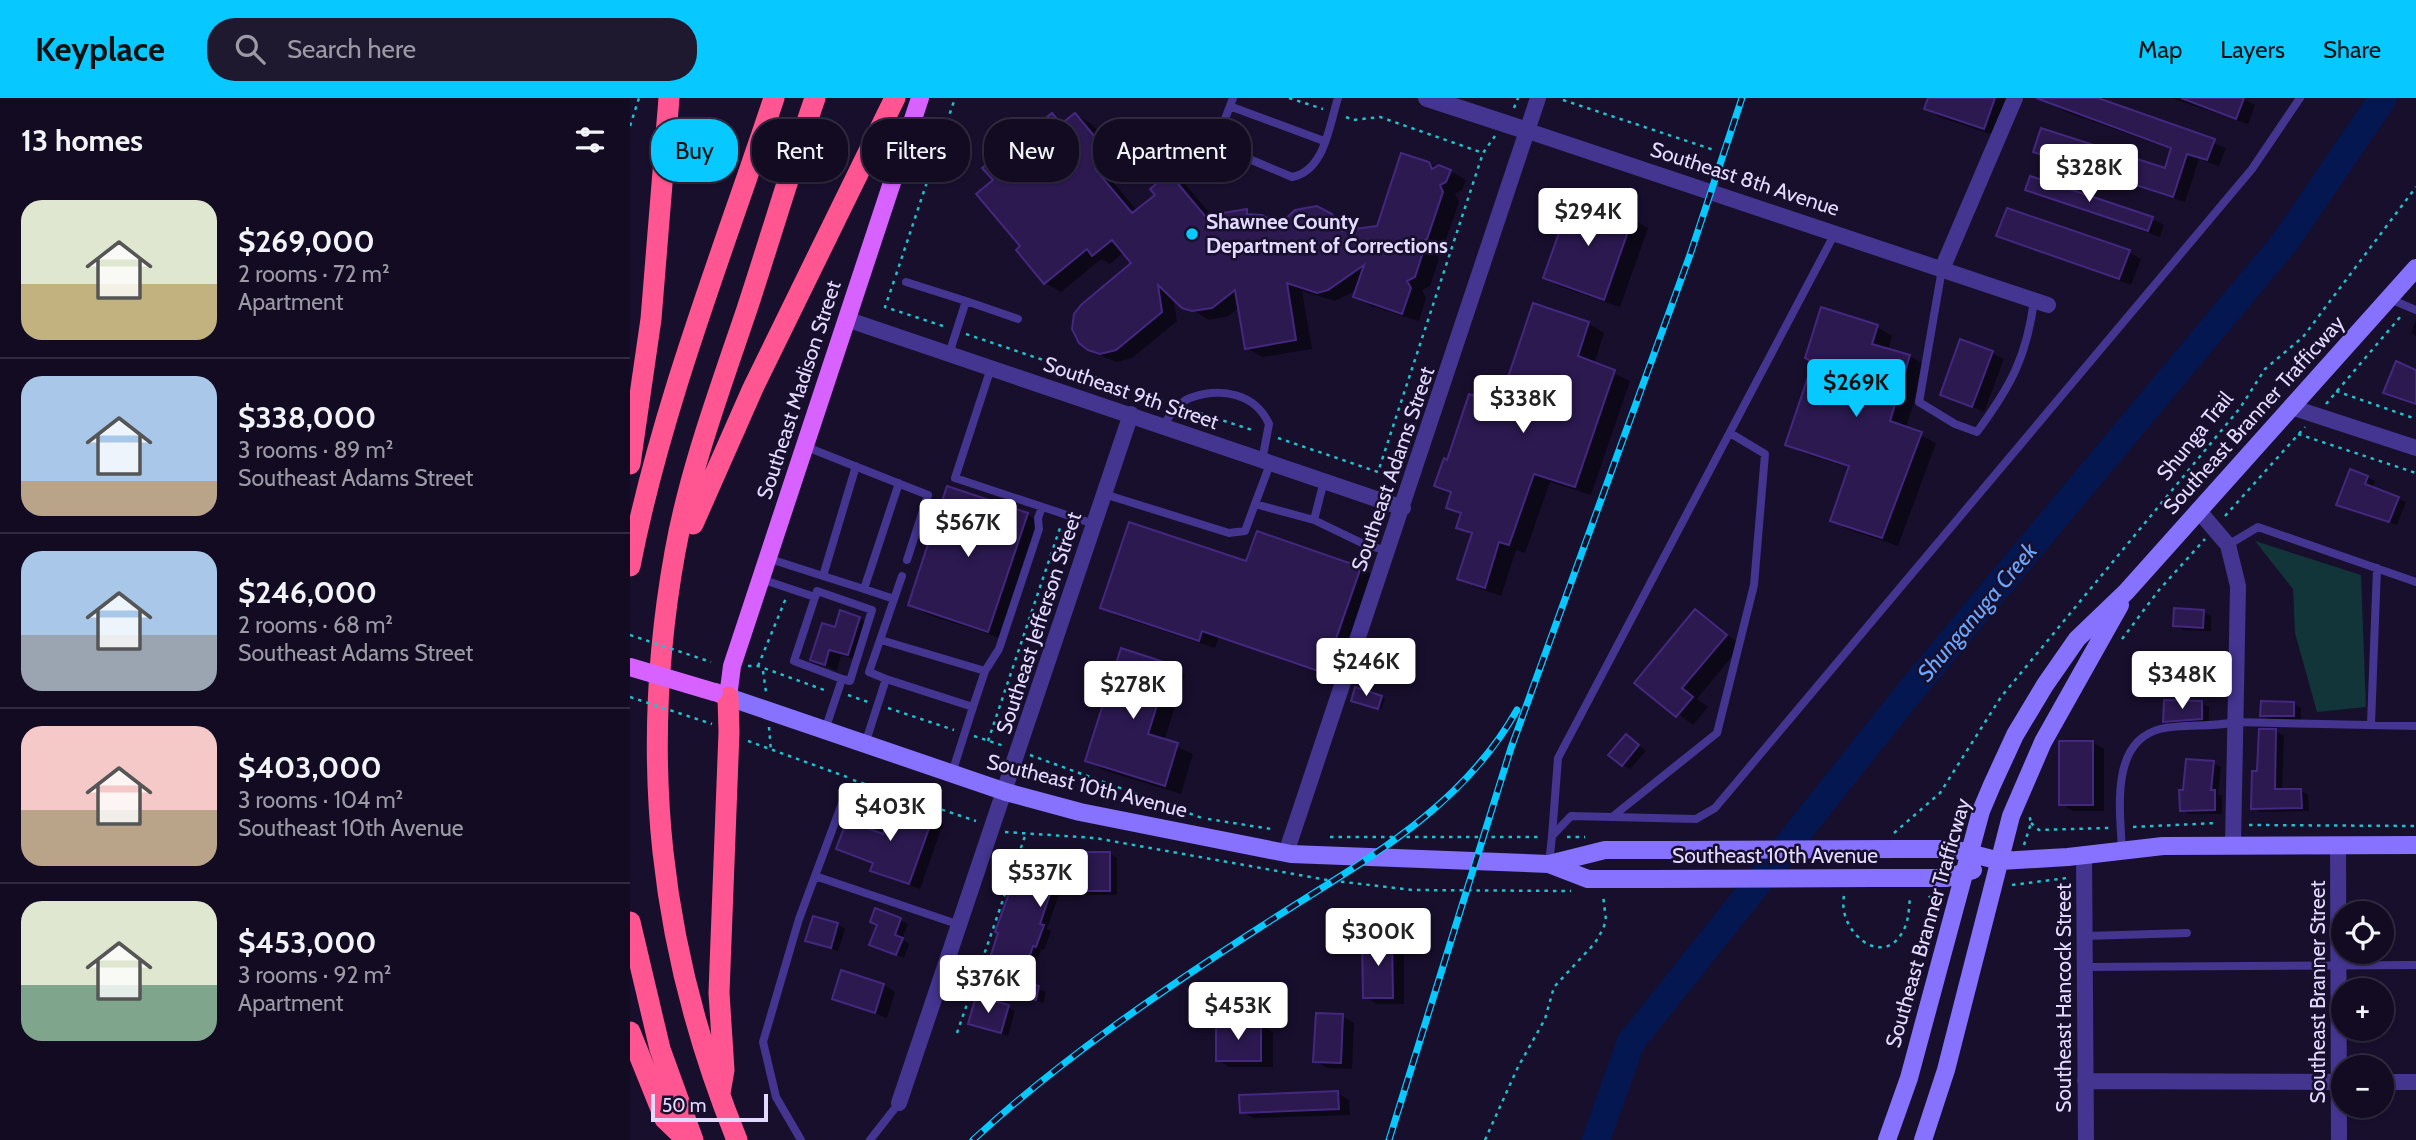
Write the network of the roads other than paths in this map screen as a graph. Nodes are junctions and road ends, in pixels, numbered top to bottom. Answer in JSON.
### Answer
{"nodes":[{"id":1,"x":669,"y":98,"type":"edge"},
{"id":2,"x":774,"y":98,"type":"edge"},
{"id":3,"x":815,"y":98,"type":"edge"},
{"id":4,"x":895,"y":98,"type":"edge"},
{"id":5,"x":920,"y":98,"type":"edge"},
{"id":6,"x":1338,"y":98,"type":"edge"},
{"id":7,"x":1427,"y":98,"type":"edge"},
{"id":8,"x":1538,"y":98,"type":"edge"},
{"id":9,"x":2015,"y":98,"type":"edge"},
{"id":10,"x":2300,"y":98,"type":"edge"},
{"id":11,"x":1233,"y":103,"type":"edge"},
{"id":12,"x":1528,"y":131,"type":"junction"},
{"id":13,"x":1324,"y":141,"type":"junction"},
{"id":14,"x":1251,"y":160,"type":"edge"},
{"id":15,"x":1835,"y":233,"type":"junction"},
{"id":16,"x":2416,"y":268,"type":"edge"},
{"id":17,"x":1942,"y":269,"type":"junction"},
{"id":18,"x":906,"y":282,"type":"dead end"},
{"id":19,"x":2388,"y":299,"type":"junction"},
{"id":20,"x":966,"y":301,"type":"junction"},
{"id":21,"x":2041,"y":302,"type":"joint"},
{"id":22,"x":2412,"y":309,"type":"edge"},
{"id":23,"x":846,"y":319,"type":"junction"},
{"id":24,"x":1018,"y":319,"type":"dead end"},
{"id":25,"x":949,"y":354,"type":"junction"},
{"id":26,"x":990,"y":368,"type":"junction"},
{"id":27,"x":2291,"y":407,"type":"junction"},
{"id":28,"x":1131,"y":414,"type":"junction"},
{"id":29,"x":1163,"y":425,"type":"junction"},
{"id":30,"x":1730,"y":433,"type":"junction"},
{"id":31,"x":804,"y":446,"type":"junction"},
{"id":32,"x":2416,"y":448,"type":"edge"},
{"id":33,"x":1266,"y":463,"type":"junction"},
{"id":34,"x":630,"y":464,"type":"edge"},
{"id":35,"x":856,"y":466,"type":"junction"},
{"id":36,"x":1324,"y":481,"type":"junction"},
{"id":37,"x":899,"y":483,"type":"junction"},
{"id":38,"x":1104,"y":494,"type":"junction"},
{"id":39,"x":1255,"y":504,"type":"junction"},
{"id":40,"x":1042,"y":507,"type":"junction"},
{"id":41,"x":1403,"y":508,"type":"junction"},
{"id":42,"x":2198,"y":510,"type":"junction"},
{"id":43,"x":1314,"y":520,"type":"junction"},
{"id":44,"x":1094,"y":524,"type":"junction"},
{"id":45,"x":2228,"y":545,"type":"junction"},
{"id":46,"x":1388,"y":551,"type":"junction"},
{"id":47,"x":768,"y":558,"type":"junction"},
{"id":48,"x":907,"y":559,"type":"dead end"},
{"id":49,"x":630,"y":566,"type":"edge"},
{"id":50,"x":2377,"y":568,"type":"junction"},
{"id":51,"x":823,"y":576,"type":"junction"},
{"id":52,"x":902,"y":576,"type":"dead end"},
{"id":53,"x":761,"y":578,"type":"junction"},
{"id":54,"x":2416,"y":582,"type":"edge"},
{"id":55,"x":864,"y":589,"type":"junction"},
{"id":56,"x":2126,"y":593,"type":"junction"},
{"id":57,"x":815,"y":597,"type":"junction"},
{"id":58,"x":894,"y":600,"type":"junction"},
{"id":59,"x":665,"y":613,"type":"junction"},
{"id":60,"x":881,"y":640,"type":"junction"},
{"id":61,"x":630,"y":667,"type":"edge"},
{"id":62,"x":985,"y":671,"type":"junction"},
{"id":63,"x":842,"y":678,"type":"junction"},
{"id":64,"x":886,"y":678,"type":"junction"},
{"id":65,"x":721,"y":695,"type":"junction"},
{"id":66,"x":973,"y":707,"type":"junction"},
{"id":67,"x":2235,"y":722,"type":"junction"},
{"id":68,"x":2371,"y":724,"type":"junction"},
{"id":69,"x":2416,"y":726,"type":"edge"},
{"id":70,"x":824,"y":730,"type":"junction"},
{"id":71,"x":865,"y":744,"type":"junction"},
{"id":72,"x":952,"y":773,"type":"junction"},
{"id":73,"x":846,"y":790,"type":"dead end"},
{"id":74,"x":1006,"y":792,"type":"junction"},
{"id":75,"x":1612,"y":817,"type":"junction"},
{"id":76,"x":1552,"y":836,"type":"junction"},
{"id":77,"x":2233,"y":845,"type":"junction"},
{"id":78,"x":2338,"y":845,"type":"junction"},
{"id":79,"x":2416,"y":845,"type":"edge"},
{"id":80,"x":2122,"y":850,"type":"junction"},
{"id":81,"x":1962,"y":851,"type":"junction"},
{"id":82,"x":1286,"y":853,"type":"junction"},
{"id":83,"x":2000,"y":861,"type":"junction"},
{"id":84,"x":1549,"y":864,"type":"junction"},
{"id":85,"x":2084,"y":865,"type":"junction"},
{"id":86,"x":1965,"y":872,"type":"junction"},
{"id":87,"x":815,"y":876,"type":"junction"},
{"id":88,"x":630,"y":922,"type":"edge"},
{"id":89,"x":960,"y":925,"type":"junction"},
{"id":90,"x":2187,"y":933,"type":"dead end"},
{"id":91,"x":2085,"y":936,"type":"junction"},
{"id":92,"x":2339,"y":965,"type":"junction"},
{"id":93,"x":2416,"y":965,"type":"edge"},
{"id":94,"x":2085,"y":967,"type":"junction"},
{"id":95,"x":630,"y":1032,"type":"edge"},
{"id":96,"x":2341,"y":1055,"type":"edge"},
{"id":97,"x":2085,"y":1081,"type":"junction"},
{"id":98,"x":2331,"y":1082,"type":"edge"},
{"id":99,"x":2394,"y":1082,"type":"edge"},
{"id":100,"x":2416,"y":1082,"type":"edge"},
{"id":101,"x":720,"y":1097,"type":"junction"},
{"id":102,"x":899,"y":1102,"type":"joint"},
{"id":103,"x":2340,"y":1118,"type":"edge"},
{"id":104,"x":687,"y":1140,"type":"edge"},
{"id":105,"x":693,"y":1140,"type":"edge"},
{"id":106,"x":737,"y":1140,"type":"edge"},
{"id":107,"x":802,"y":1140,"type":"edge"},
{"id":108,"x":870,"y":1140,"type":"edge"},
{"id":109,"x":1887,"y":1140,"type":"edge"},
{"id":110,"x":1923,"y":1140,"type":"edge"},
{"id":111,"x":2086,"y":1140,"type":"edge"},
{"id":112,"x":2339,"y":1140,"type":"edge"}],
"edges":[{"from":1,"to":34,"type":"highway"},
{"from":2,"to":49,"type":"highway"},
{"from":3,"to":59,"type":"highway"},
{"from":4,"to":59,"type":"highway"},
{"from":5,"to":23,"type":"main road","name":"Southeast Madison Street"},
{"from":6,"to":13,"type":"lane"},
{"from":7,"to":12,"type":"street","name":"Southeast 8th Avenue"},
{"from":8,"to":12,"type":"street","name":"Southeast Adams Street"},
{"from":9,"to":17,"type":"street"},
{"from":10,"to":75,"type":"lane"},
{"from":11,"to":13,"type":"lane"},
{"from":12,"to":15,"type":"street","name":"Southeast 8th Avenue"},
{"from":12,"to":41,"type":"street","name":"Southeast Adams Street"},
{"from":13,"to":14,"type":"lane"},
{"from":15,"to":17,"type":"street","name":"Southeast 8th Avenue"},
{"from":15,"to":30,"type":"lane"},
{"from":16,"to":19,"type":"main road","name":"Southeast Branner Trafficway"},
{"from":17,"to":21,"type":"street","name":"Southeast 8th Avenue"},
{"from":17,"to":21,"type":"lane"},
{"from":18,"to":20,"type":"lane"},
{"from":19,"to":22,"type":"lane"},
{"from":19,"to":27,"type":"main road","name":"Southeast Branner Trafficway"},
{"from":20,"to":24,"type":"lane"},
{"from":20,"to":25,"type":"lane"},
{"from":23,"to":25,"type":"street","name":"Southeast 9th Street"},
{"from":23,"to":31,"type":"main road","name":"Southeast Madison Street"},
{"from":25,"to":26,"type":"street","name":"Southeast 9th Street"},
{"from":26,"to":28,"type":"street","name":"Southeast 9th Street"},
{"from":26,"to":40,"type":"lane"},
{"from":27,"to":32,"type":"street"},
{"from":27,"to":42,"type":"main road","name":"Southeast Branner Trafficway"},
{"from":28,"to":29,"type":"street","name":"Southeast 9th Street"},
{"from":28,"to":38,"type":"street","name":"Southeast Jefferson Street"},
{"from":29,"to":33,"type":"street","name":"Southeast 9th Street"},
{"from":29,"to":33,"type":"lane"},
{"from":30,"to":75,"type":"lane"},
{"from":30,"to":76,"type":"lane"},
{"from":31,"to":35,"type":"lane"},
{"from":31,"to":47,"type":"main road","name":"Southeast Madison Street"},
{"from":33,"to":36,"type":"street","name":"Southeast 9th Street"},
{"from":33,"to":39,"type":"lane"},
{"from":35,"to":37,"type":"lane"},
{"from":35,"to":51,"type":"lane"},
{"from":36,"to":41,"type":"street","name":"Southeast 9th Street"},
{"from":36,"to":43,"type":"lane"},
{"from":37,"to":48,"type":"lane"},
{"from":37,"to":55,"type":"lane"},
{"from":38,"to":39,"type":"lane"},
{"from":38,"to":44,"type":"street","name":"Southeast Jefferson Street"},
{"from":39,"to":43,"type":"lane"},
{"from":40,"to":44,"type":"lane"},
{"from":40,"to":62,"type":"lane"},
{"from":41,"to":46,"type":"street","name":"Southeast Adams Street"},
{"from":42,"to":45,"type":"street"},
{"from":42,"to":56,"type":"main road","name":"Southeast Branner Trafficway"},
{"from":43,"to":46,"type":"lane"},
{"from":44,"to":74,"type":"street","name":"Southeast Jefferson Street"},
{"from":45,"to":50,"type":"lane"},
{"from":45,"to":67,"type":"street"},
{"from":46,"to":82,"type":"street","name":"Southeast Adams Street"},
{"from":47,"to":51,"type":"lane"},
{"from":47,"to":53,"type":"main road","name":"Southeast Madison Street"},
{"from":50,"to":54,"type":"lane"},
{"from":50,"to":68,"type":"lane"},
{"from":51,"to":55,"type":"lane"},
{"from":52,"to":58,"type":"lane"},
{"from":53,"to":57,"type":"lane"},
{"from":53,"to":65,"type":"main road","name":"Southeast Madison Street"},
{"from":55,"to":58,"type":"lane"},
{"from":56,"to":81,"type":"main road","name":"Southeast Branner Trafficway"},
{"from":56,"to":83,"type":"main road","name":"Southeast Branner Trafficway"},
{"from":57,"to":63,"type":"lane"},
{"from":57,"to":63,"type":"lane"},
{"from":58,"to":60,"type":"lane"},
{"from":59,"to":101,"type":"highway"},
{"from":60,"to":62,"type":"lane"},
{"from":60,"to":64,"type":"lane"},
{"from":61,"to":65,"type":"main road","name":"Southeast 10th Avenue","bridge":true},
{"from":62,"to":66,"type":"lane"},
{"from":63,"to":70,"type":"lane"},
{"from":64,"to":66,"type":"lane"},
{"from":64,"to":71,"type":"lane"},
{"from":65,"to":70,"type":"main road","name":"Southeast 10th Avenue"},
{"from":65,"to":101,"type":"highway"},
{"from":66,"to":72,"type":"lane"},
{"from":67,"to":68,"type":"lane"},
{"from":67,"to":77,"type":"street"},
{"from":67,"to":80,"type":"lane"},
{"from":68,"to":69,"type":"lane"},
{"from":70,"to":71,"type":"main road","name":"Southeast 10th Avenue"},
{"from":71,"to":72,"type":"main road","name":"Southeast 10th Avenue"},
{"from":72,"to":74,"type":"main road","name":"Southeast 10th Avenue"},
{"from":73,"to":87,"type":"lane"},
{"from":74,"to":82,"type":"main road","name":"Southeast 10th Avenue"},
{"from":74,"to":89,"type":"street","name":"Southeast Jefferson Street"},
{"from":75,"to":76,"type":"lane"},
{"from":76,"to":84,"type":"lane"},
{"from":77,"to":78,"type":"main road","name":"Southeast 10th Avenue"},
{"from":77,"to":80,"type":"main road","name":"Southeast 10th Avenue"},
{"from":78,"to":79,"type":"main road","name":"Southeast 10th Avenue"},
{"from":78,"to":92,"type":"street","name":"Southeast Branner Street"},
{"from":80,"to":85,"type":"main road","name":"Southeast 10th Avenue"},
{"from":81,"to":83,"type":"main road","name":"Southeast 10th Avenue"},
{"from":81,"to":84,"type":"main road","name":"Southeast 10th Avenue","bridge":true},
{"from":81,"to":86,"type":"main road","name":"Southeast Branner Trafficway"},
{"from":82,"to":84,"type":"main road","name":"Southeast 10th Avenue"},
{"from":83,"to":85,"type":"main road","name":"Southeast 10th Avenue"},
{"from":83,"to":86,"type":"main road","name":"Southeast 10th Avenue"},
{"from":83,"to":110,"type":"main road","name":"Southeast Branner Trafficway"},
{"from":84,"to":86,"type":"main road","name":"Southeast 10th Avenue","bridge":true},
{"from":85,"to":91,"type":"street","name":"Southeast Hancock Street"},
{"from":86,"to":109,"type":"main road","name":"Southeast Branner Trafficway"},
{"from":87,"to":89,"type":"lane"},
{"from":87,"to":107,"type":"lane"},
{"from":88,"to":105,"type":"highway"},
{"from":89,"to":102,"type":"street","name":"Southeast Jefferson Street"},
{"from":90,"to":91,"type":"lane"},
{"from":91,"to":94,"type":"street","name":"Southeast Hancock Street"},
{"from":92,"to":93,"type":"lane"},
{"from":92,"to":94,"type":"lane"},
{"from":92,"to":96,"type":"street","name":"Southeast Branner Street"},
{"from":94,"to":97,"type":"street","name":"Southeast Hancock Street"},
{"from":95,"to":104,"type":"highway"},
{"from":97,"to":98,"type":"street"},
{"from":97,"to":111,"type":"street","name":"Southeast Hancock Street"},
{"from":99,"to":100,"type":"street"},
{"from":101,"to":106,"type":"highway"},
{"from":102,"to":108,"type":"lane"},
{"from":103,"to":112,"type":"street","name":"Southeast Branner Street"}]}
